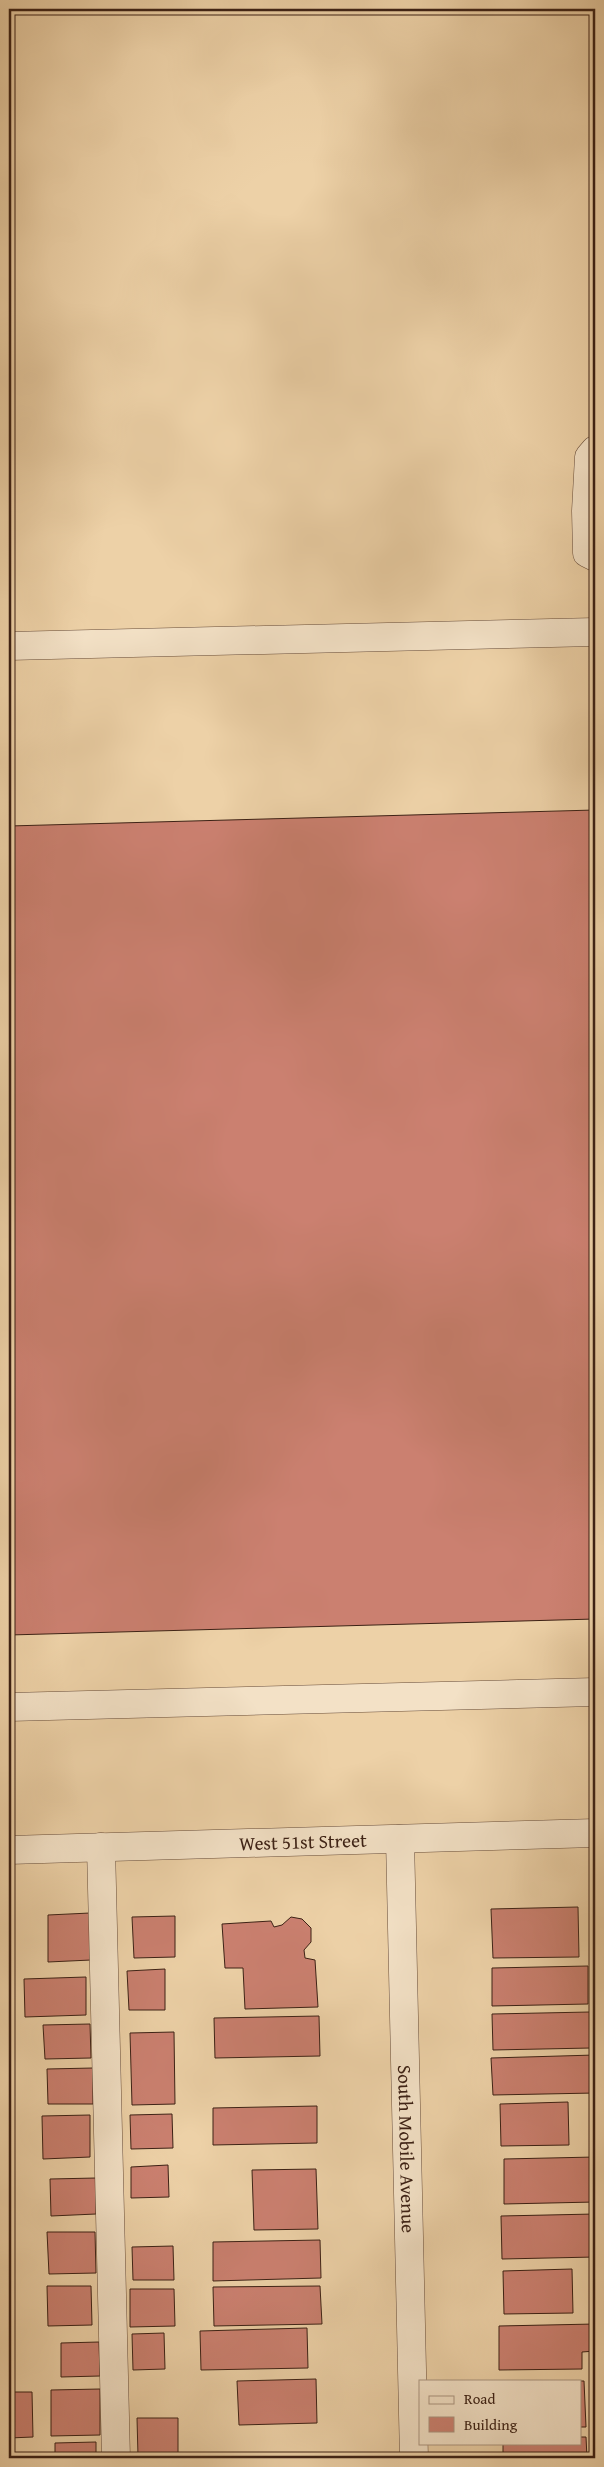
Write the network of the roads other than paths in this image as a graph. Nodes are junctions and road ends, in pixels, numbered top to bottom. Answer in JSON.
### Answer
{"nodes":[{"id":1,"x":595,"y":450,"type":"edge"},
{"id":2,"x":595,"y":557,"type":"edge"},
{"id":3,"x":595,"y":632,"type":"edge"},
{"id":4,"x":9,"y":646,"type":"edge"},
{"id":5,"x":595,"y":1692,"type":"edge"},
{"id":6,"x":9,"y":1707,"type":"edge"},
{"id":7,"x":595,"y":1833,"type":"edge"},
{"id":8,"x":400,"y":1839,"type":"junction"},
{"id":9,"x":101,"y":1847,"type":"junction"},
{"id":10,"x":9,"y":1850,"type":"edge"},
{"id":11,"x":116,"y":2458,"type":"edge"},
{"id":12,"x":414,"y":2458,"type":"edge"}],
"edges":[{"from":1,"to":2,"type":"street"},
{"from":3,"to":4,"type":"street"},
{"from":5,"to":6,"type":"street"},
{"from":7,"to":8,"type":"street","name":"West 51st Street"},
{"from":8,"to":9,"type":"street","name":"West 51st Street"},
{"from":8,"to":12,"type":"street","name":"South Mobile Avenue"},
{"from":9,"to":10,"type":"street","name":"West 51st Street"},
{"from":9,"to":11,"type":"street"}]}
